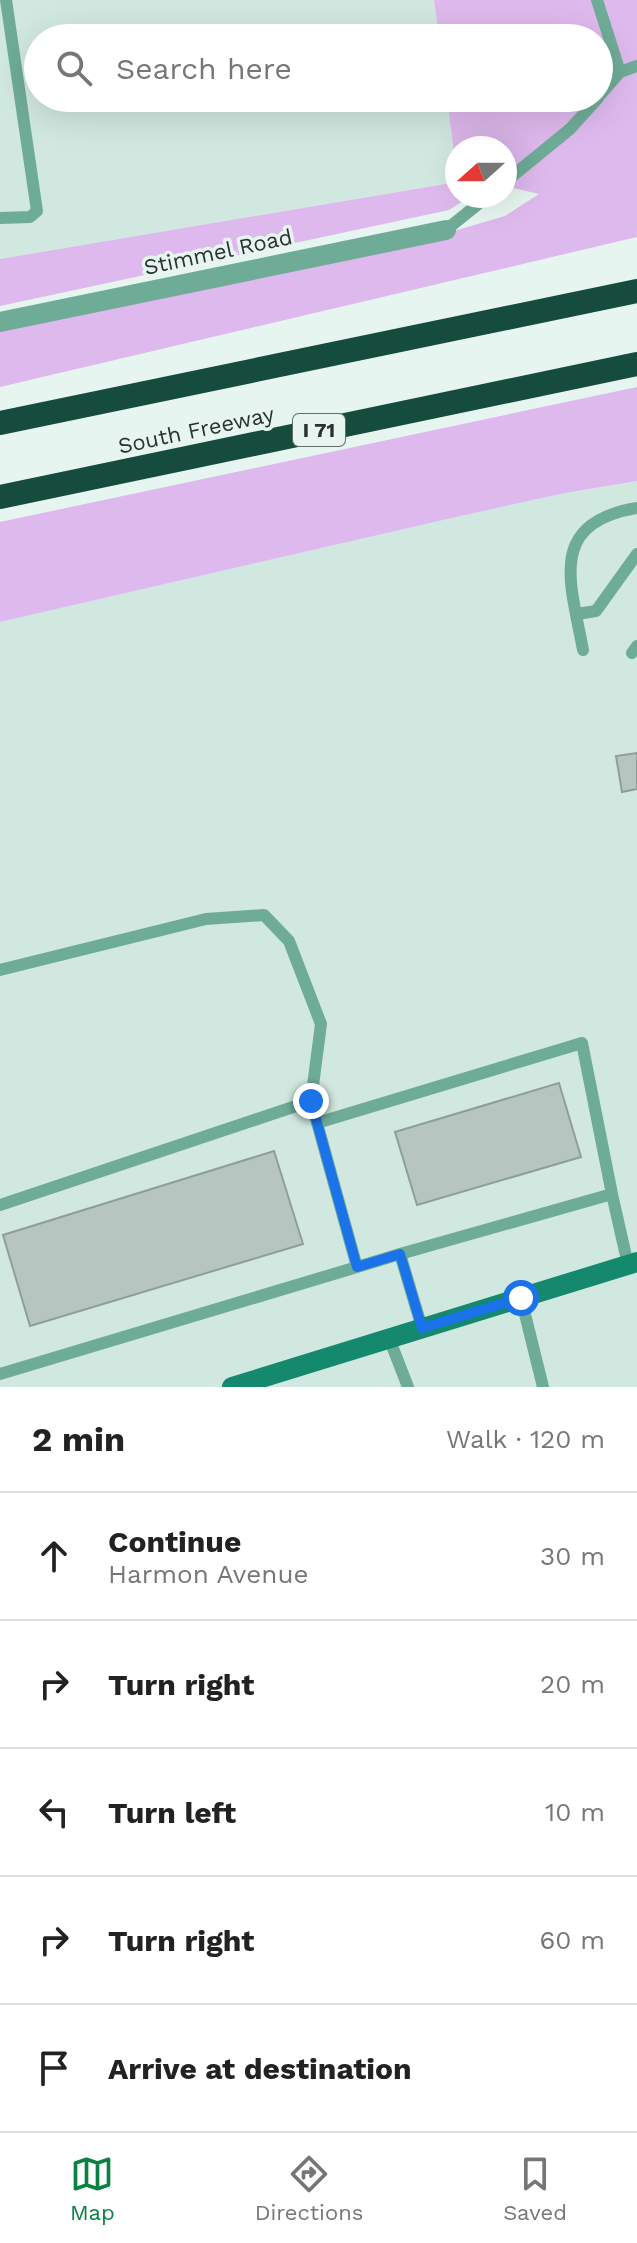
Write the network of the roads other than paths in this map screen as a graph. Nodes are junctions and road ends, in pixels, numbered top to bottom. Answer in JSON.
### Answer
{"nodes":[{"id":1,"x":6,"y":0,"type":"edge"},
{"id":2,"x":597,"y":0,"type":"edge"},
{"id":3,"x":605,"y":24,"type":"edge"},
{"id":4,"x":613,"y":50,"type":"edge"},
{"id":5,"x":637,"y":66,"type":"edge"},
{"id":6,"x":620,"y":72,"type":"junction"},
{"id":7,"x":613,"y":80,"type":"edge"},
{"id":8,"x":585,"y":112,"type":"edge"},
{"id":9,"x":517,"y":172,"type":"edge"},
{"id":10,"x":473,"y":208,"type":"edge"},
{"id":11,"x":0,"y":218,"type":"edge"},
{"id":12,"x":446,"y":230,"type":"joint"},
{"id":13,"x":637,"y":291,"type":"edge"},
{"id":14,"x":0,"y":322,"type":"edge"},
{"id":15,"x":637,"y":364,"type":"edge"},
{"id":16,"x":0,"y":423,"type":"edge"},
{"id":17,"x":0,"y":497,"type":"edge"},
{"id":18,"x":637,"y":508,"type":"edge"},
{"id":19,"x":637,"y":554,"type":"edge"},
{"id":20,"x":577,"y":614,"type":"junction"},
{"id":21,"x":583,"y":650,"type":"dead end"},
{"id":22,"x":0,"y":970,"type":"edge"},
{"id":23,"x":311,"y":1101,"type":"junction"},
{"id":24,"x":317,"y":1123,"type":"junction"},
{"id":25,"x":612,"y":1194,"type":"junction"},
{"id":26,"x":0,"y":1205,"type":"edge"},
{"id":27,"x":400,"y":1254,"type":"junction"},
{"id":28,"x":632,"y":1263,"type":"edge"},
{"id":29,"x":357,"y":1267,"type":"junction"},
{"id":30,"x":521,"y":1298,"type":"junction"},
{"id":31,"x":422,"y":1328,"type":"junction"},
{"id":32,"x":389,"y":1338,"type":"junction"},
{"id":33,"x":0,"y":1374,"type":"edge"},
{"id":34,"x":259,"y":1383,"type":"edge"},
{"id":35,"x":232,"y":1387,"type":"edge"},
{"id":36,"x":408,"y":1387,"type":"edge"},
{"id":37,"x":543,"y":1387,"type":"edge"}],
"edges":[{"from":1,"to":11,"type":"lane"},
{"from":2,"to":3,"type":"lane"},
{"from":4,"to":6,"type":"lane"},
{"from":5,"to":6,"type":"lane"},
{"from":6,"to":7,"type":"lane"},
{"from":8,"to":9,"type":"lane"},
{"from":10,"to":12,"type":"lane"},
{"from":12,"to":14,"type":"street","name":"Stimmel Road"},
{"from":13,"to":16,"type":"highway","name":"South Freeway"},
{"from":15,"to":17,"type":"highway","name":"South Freeway","number":"I 71"},
{"from":18,"to":20,"type":"lane"},
{"from":19,"to":20,"type":"lane"},
{"from":20,"to":21,"type":"lane"},
{"from":22,"to":23,"type":"lane"},
{"from":23,"to":24,"type":"lane"},
{"from":23,"to":26,"type":"lane"},
{"from":24,"to":25,"type":"lane"},
{"from":24,"to":29,"type":"lane"},
{"from":25,"to":27,"type":"lane"},
{"from":25,"to":28,"type":"lane"},
{"from":27,"to":29,"type":"lane"},
{"from":27,"to":31,"type":"lane"},
{"from":28,"to":30,"type":"main road"},
{"from":29,"to":33,"type":"lane"},
{"from":30,"to":31,"type":"main road"},
{"from":30,"to":37,"type":"lane"},
{"from":31,"to":32,"type":"main road"},
{"from":32,"to":34,"type":"main road"},
{"from":32,"to":36,"type":"lane"},
{"from":34,"to":35,"type":"main road"}]}
